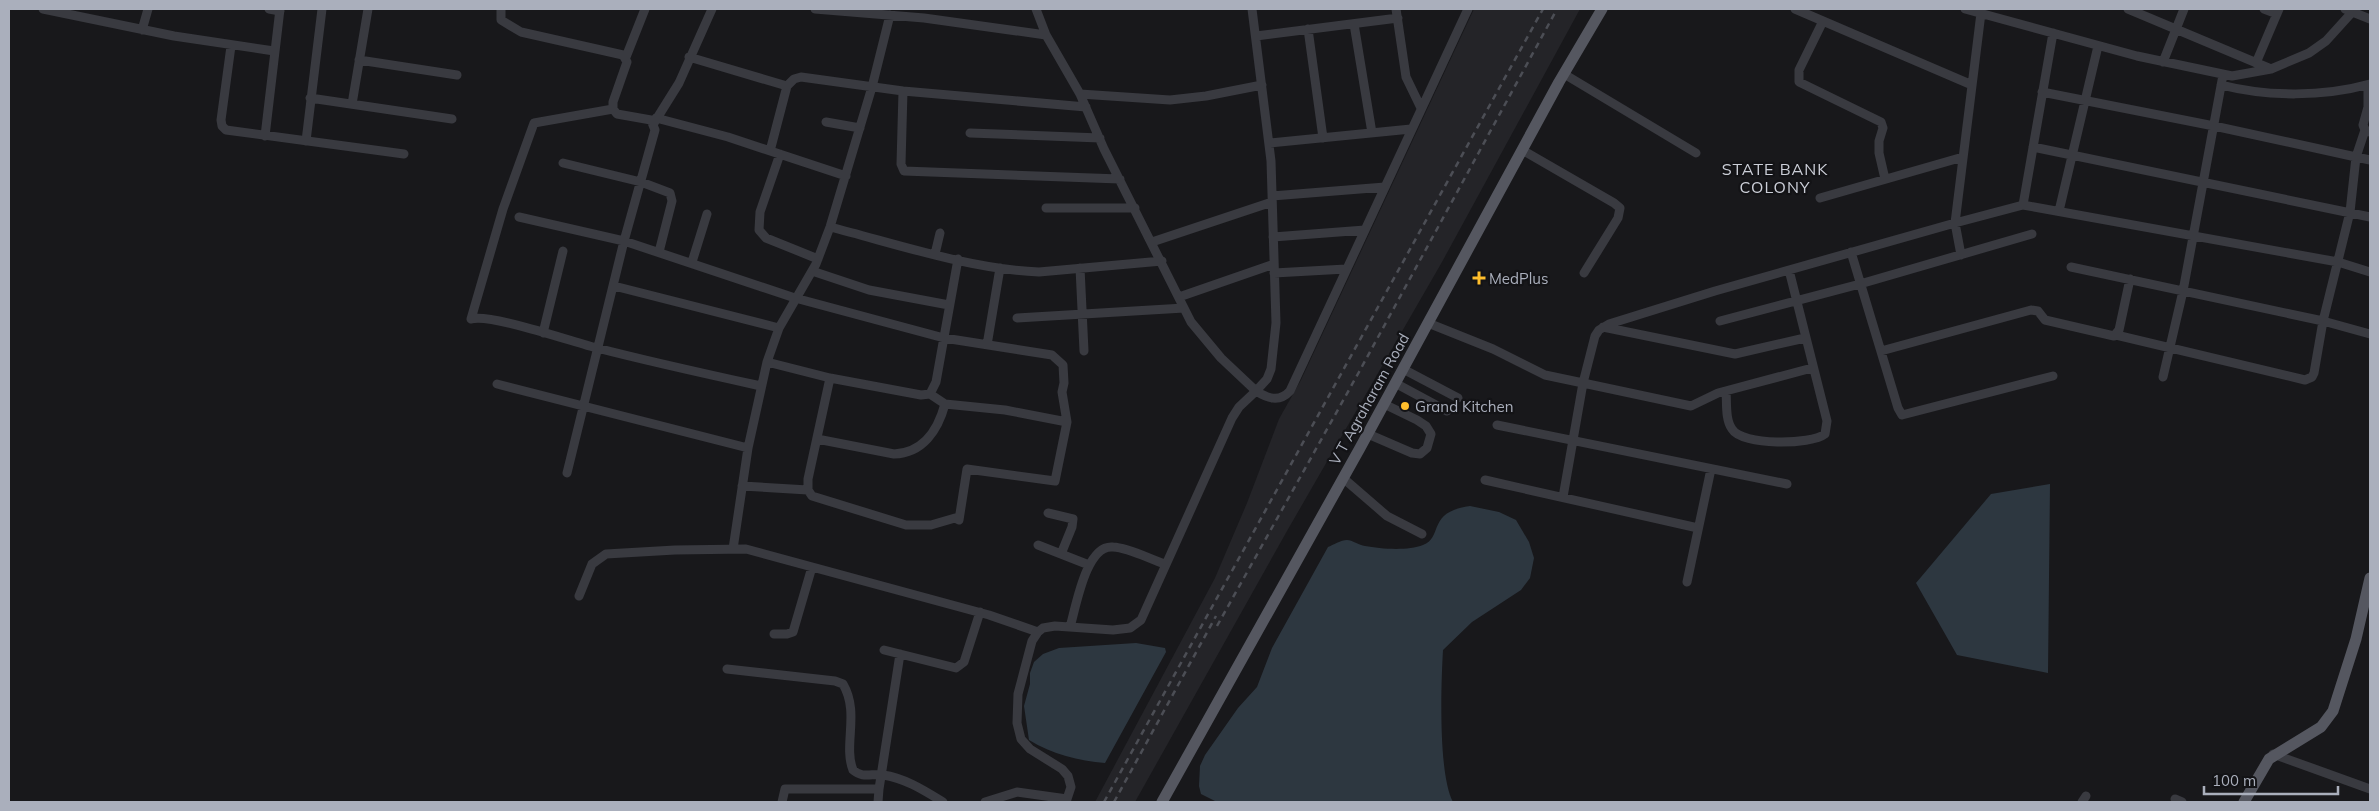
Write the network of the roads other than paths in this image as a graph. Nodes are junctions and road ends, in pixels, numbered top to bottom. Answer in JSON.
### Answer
{"nodes":[{"id":1,"x":43,"y":9,"type":"edge"},
{"id":2,"x":148,"y":9,"type":"edge"},
{"id":3,"x":269,"y":9,"type":"edge"},
{"id":4,"x":322,"y":9,"type":"edge"},
{"id":5,"x":368,"y":9,"type":"edge"},
{"id":6,"x":501,"y":9,"type":"edge"},
{"id":7,"x":645,"y":9,"type":"edge"},
{"id":8,"x":712,"y":9,"type":"edge"},
{"id":9,"x":815,"y":9,"type":"edge"},
{"id":10,"x":1036,"y":9,"type":"edge"},
{"id":11,"x":1252,"y":9,"type":"edge"},
{"id":12,"x":1468,"y":9,"type":"edge"},
{"id":13,"x":1602,"y":9,"type":"edge"},
{"id":14,"x":1795,"y":9,"type":"edge"},
{"id":15,"x":1965,"y":9,"type":"edge"},
{"id":16,"x":2128,"y":9,"type":"edge"},
{"id":17,"x":2184,"y":9,"type":"edge"},
{"id":18,"x":2264,"y":9,"type":"edge"},
{"id":19,"x":280,"y":10,"type":"edge"},
{"id":20,"x":2351,"y":10,"type":"edge"},
{"id":21,"x":2278,"y":11,"type":"edge"},
{"id":22,"x":1397,"y":13,"type":"edge"},
{"id":23,"x":1981,"y":13,"type":"junction"},
{"id":24,"x":924,"y":14,"type":"edge"},
{"id":25,"x":890,"y":15,"type":"junction"},
{"id":26,"x":2370,"y":19,"type":"edge"},
{"id":27,"x":1823,"y":21,"type":"junction"},
{"id":28,"x":1354,"y":24,"type":"junction"},
{"id":29,"x":1308,"y":29,"type":"junction"},
{"id":30,"x":2175,"y":29,"type":"junction"},
{"id":31,"x":142,"y":30,"type":"junction"},
{"id":32,"x":2054,"y":33,"type":"junction"},
{"id":33,"x":1046,"y":35,"type":"junction"},
{"id":34,"x":1256,"y":36,"type":"junction"},
{"id":35,"x":231,"y":46,"type":"junction"},
{"id":36,"x":2098,"y":46,"type":"junction"},
{"id":37,"x":274,"y":51,"type":"junction"},
{"id":38,"x":626,"y":57,"type":"junction"},
{"id":39,"x":689,"y":57,"type":"junction"},
{"id":40,"x":359,"y":60,"type":"junction"},
{"id":41,"x":2163,"y":62,"type":"junction"},
{"id":42,"x":2256,"y":63,"type":"junction"},
{"id":43,"x":2271,"y":69,"type":"junction"},
{"id":44,"x":1564,"y":74,"type":"junction"},
{"id":45,"x":457,"y":75,"type":"dead end"},
{"id":46,"x":2223,"y":75,"type":"junction"},
{"id":47,"x":1262,"y":85,"type":"junction"},
{"id":48,"x":1972,"y":85,"type":"junction"},
{"id":49,"x":2221,"y":85,"type":"junction"},
{"id":50,"x":2369,"y":85,"type":"edge"},
{"id":51,"x":787,"y":86,"type":"junction"},
{"id":52,"x":872,"y":87,"type":"junction"},
{"id":53,"x":903,"y":91,"type":"junction"},
{"id":54,"x":2042,"y":92,"type":"junction"},
{"id":55,"x":1080,"y":94,"type":"junction"},
{"id":56,"x":310,"y":98,"type":"junction"},
{"id":57,"x":2085,"y":101,"type":"junction"},
{"id":58,"x":352,"y":104,"type":"junction"},
{"id":59,"x":1086,"y":107,"type":"junction"},
{"id":60,"x":1421,"y":108,"type":"junction"},
{"id":61,"x":613,"y":109,"type":"junction"},
{"id":62,"x":452,"y":119,"type":"dead end"},
{"id":63,"x":655,"y":120,"type":"junction"},
{"id":64,"x":826,"y":122,"type":"dead end"},
{"id":65,"x":2214,"y":126,"type":"junction"},
{"id":66,"x":860,"y":128,"type":"junction"},
{"id":67,"x":1411,"y":129,"type":"junction"},
{"id":68,"x":2368,"y":131,"type":"edge"},
{"id":69,"x":970,"y":133,"type":"dead end"},
{"id":70,"x":1372,"y":133,"type":"junction"},
{"id":71,"x":265,"y":136,"type":"junction"},
{"id":72,"x":1100,"y":138,"type":"junction"},
{"id":73,"x":1323,"y":138,"type":"junction"},
{"id":74,"x":306,"y":141,"type":"junction"},
{"id":75,"x":1269,"y":143,"type":"junction"},
{"id":76,"x":2033,"y":147,"type":"junction"},
{"id":77,"x":1522,"y":150,"type":"junction"},
{"id":78,"x":770,"y":151,"type":"junction"},
{"id":79,"x":1696,"y":153,"type":"dead end"},
{"id":80,"x":404,"y":154,"type":"dead end"},
{"id":81,"x":780,"y":154,"type":"junction"},
{"id":82,"x":2072,"y":155,"type":"junction"},
{"id":83,"x":1963,"y":157,"type":"junction"},
{"id":84,"x":2356,"y":157,"type":"junction"},
{"id":85,"x":2370,"y":160,"type":"edge"},
{"id":86,"x":563,"y":163,"type":"dead end"},
{"id":87,"x":846,"y":176,"type":"junction"},
{"id":88,"x":1120,"y":179,"type":"junction"},
{"id":89,"x":1885,"y":179,"type":"junction"},
{"id":90,"x":641,"y":182,"type":"junction"},
{"id":91,"x":2203,"y":182,"type":"junction"},
{"id":92,"x":1384,"y":187,"type":"junction"},
{"id":93,"x":1820,"y":198,"type":"dead end"},
{"id":94,"x":1272,"y":199,"type":"junction"},
{"id":95,"x":2023,"y":205,"type":"junction"},
{"id":96,"x":1046,"y":208,"type":"dead end"},
{"id":97,"x":1135,"y":208,"type":"junction"},
{"id":98,"x":2059,"y":212,"type":"junction"},
{"id":99,"x":2350,"y":212,"type":"junction"},
{"id":100,"x":707,"y":214,"type":"dead end"},
{"id":101,"x":519,"y":217,"type":"dead end"},
{"id":102,"x":2370,"y":217,"type":"edge"},
{"id":103,"x":1954,"y":223,"type":"junction"},
{"id":104,"x":830,"y":227,"type":"junction"},
{"id":105,"x":1364,"y":230,"type":"junction"},
{"id":106,"x":940,"y":233,"type":"dead end"},
{"id":107,"x":2032,"y":234,"type":"dead end"},
{"id":108,"x":2193,"y":236,"type":"junction"},
{"id":109,"x":1273,"y":237,"type":"junction"},
{"id":110,"x":624,"y":241,"type":"junction"},
{"id":111,"x":1152,"y":242,"type":"junction"},
{"id":112,"x":563,"y":251,"type":"dead end"},
{"id":113,"x":659,"y":252,"type":"junction"},
{"id":114,"x":1851,"y":252,"type":"junction"},
{"id":115,"x":935,"y":254,"type":"junction"},
{"id":116,"x":1961,"y":255,"type":"junction"},
{"id":117,"x":818,"y":259,"type":"junction"},
{"id":118,"x":958,"y":259,"type":"junction"},
{"id":119,"x":1162,"y":261,"type":"junction"},
{"id":120,"x":692,"y":262,"type":"junction"},
{"id":121,"x":2338,"y":262,"type":"junction"},
{"id":122,"x":2071,"y":267,"type":"dead end"},
{"id":123,"x":1000,"y":268,"type":"junction"},
{"id":124,"x":1080,"y":268,"type":"junction"},
{"id":125,"x":1274,"y":269,"type":"junction"},
{"id":126,"x":1346,"y":269,"type":"junction"},
{"id":127,"x":1789,"y":270,"type":"junction"},
{"id":128,"x":815,"y":272,"type":"dead end"},
{"id":129,"x":2370,"y":272,"type":"edge"},
{"id":130,"x":1584,"y":273,"type":"dead end"},
{"id":131,"x":2130,"y":279,"type":"junction"},
{"id":132,"x":1860,"y":284,"type":"junction"},
{"id":133,"x":614,"y":286,"type":"junction"},
{"id":134,"x":2183,"y":291,"type":"junction"},
{"id":135,"x":1178,"y":297,"type":"junction"},
{"id":136,"x":795,"y":298,"type":"junction"},
{"id":137,"x":1796,"y":301,"type":"junction"},
{"id":138,"x":949,"y":305,"type":"junction"},
{"id":139,"x":1184,"y":308,"type":"junction"},
{"id":140,"x":1082,"y":315,"type":"junction"},
{"id":141,"x":1017,"y":318,"type":"dead end"},
{"id":142,"x":1720,"y":321,"type":"dead end"},
{"id":143,"x":2323,"y":321,"type":"junction"},
{"id":144,"x":1428,"y":323,"type":"junction"},
{"id":145,"x":1603,"y":327,"type":"junction"},
{"id":146,"x":778,"y":328,"type":"junction"},
{"id":147,"x":543,"y":334,"type":"junction"},
{"id":148,"x":2370,"y":334,"type":"edge"},
{"id":149,"x":2116,"y":335,"type":"junction"},
{"id":150,"x":944,"y":338,"type":"junction"},
{"id":151,"x":1805,"y":338,"type":"junction"},
{"id":152,"x":987,"y":345,"type":"junction"},
{"id":153,"x":2170,"y":348,"type":"junction"},
{"id":154,"x":598,"y":349,"type":"junction"},
{"id":155,"x":1084,"y":351,"type":"dead end"},
{"id":156,"x":1881,"y":351,"type":"junction"},
{"id":157,"x":767,"y":362,"type":"junction"},
{"id":158,"x":1812,"y":368,"type":"junction"},
{"id":159,"x":1403,"y":370,"type":"junction"},
{"id":160,"x":2053,"y":376,"type":"dead end"},
{"id":161,"x":830,"y":378,"type":"junction"},
{"id":162,"x":2163,"y":378,"type":"dead end"},
{"id":163,"x":1395,"y":383,"type":"junction"},
{"id":164,"x":1583,"y":383,"type":"junction"},
{"id":165,"x":497,"y":384,"type":"dead end"},
{"id":166,"x":761,"y":386,"type":"junction"},
{"id":167,"x":1256,"y":391,"type":"junction"},
{"id":168,"x":1726,"y":391,"type":"junction"},
{"id":169,"x":930,"y":394,"type":"junction"},
{"id":170,"x":1458,"y":398,"type":"dead end"},
{"id":171,"x":945,"y":404,"type":"junction"},
{"id":172,"x":1384,"y":404,"type":"junction"},
{"id":173,"x":583,"y":407,"type":"junction"},
{"id":174,"x":1446,"y":411,"type":"dead end"},
{"id":175,"x":1067,"y":422,"type":"junction"},
{"id":176,"x":1497,"y":425,"type":"dead end"},
{"id":177,"x":1368,"y":434,"type":"junction"},
{"id":178,"x":817,"y":438,"type":"junction"},
{"id":179,"x":1573,"y":440,"type":"junction"},
{"id":180,"x":748,"y":448,"type":"junction"},
{"id":181,"x":1711,"y":468,"type":"junction"},
{"id":182,"x":567,"y":472,"type":"dead end"},
{"id":183,"x":1343,"y":478,"type":"junction"},
{"id":184,"x":1485,"y":480,"type":"dead end"},
{"id":185,"x":1787,"y":484,"type":"dead end"},
{"id":186,"x":742,"y":486,"type":"junction"},
{"id":187,"x":808,"y":490,"type":"junction"},
{"id":188,"x":1563,"y":497,"type":"junction"},
{"id":189,"x":1048,"y":513,"type":"dead end"},
{"id":190,"x":1698,"y":528,"type":"junction"},
{"id":191,"x":1422,"y":534,"type":"dead end"},
{"id":192,"x":1038,"y":545,"type":"dead end"},
{"id":193,"x":733,"y":548,"type":"junction"},
{"id":194,"x":1061,"y":554,"type":"junction"},
{"id":195,"x":1165,"y":564,"type":"junction"},
{"id":196,"x":1089,"y":565,"type":"junction"},
{"id":197,"x":812,"y":567,"type":"junction"},
{"id":198,"x":2370,"y":578,"type":"edge"},
{"id":199,"x":1687,"y":582,"type":"dead end"},
{"id":200,"x":579,"y":596,"type":"dead end"},
{"id":201,"x":980,"y":612,"type":"junction"},
{"id":202,"x":1070,"y":628,"type":"junction"},
{"id":203,"x":1038,"y":632,"type":"junction"},
{"id":204,"x":774,"y":634,"type":"dead end"},
{"id":205,"x":884,"y":650,"type":"dead end"},
{"id":206,"x":900,"y":654,"type":"junction"},
{"id":207,"x":727,"y":669,"type":"dead end"},
{"id":208,"x":2274,"y":754,"type":"junction"},
{"id":209,"x":882,"y":775,"type":"junction"},
{"id":210,"x":2370,"y":789,"type":"edge"},
{"id":211,"x":879,"y":790,"type":"junction"},
{"id":212,"x":1067,"y":801,"type":"edge"},
{"id":213,"x":782,"y":802,"type":"edge"},
{"id":214,"x":878,"y":802,"type":"edge"},
{"id":215,"x":943,"y":802,"type":"edge"},
{"id":216,"x":985,"y":802,"type":"edge"},
{"id":217,"x":1162,"y":802,"type":"edge"},
{"id":218,"x":2244,"y":802,"type":"edge"}],
"edges":[{"from":1,"to":31,"type":"street"},
{"from":2,"to":31,"type":"street"},
{"from":3,"to":19,"type":"street"},
{"from":4,"to":56,"type":"street"},
{"from":5,"to":40,"type":"street"},
{"from":6,"to":38,"type":"street"},
{"from":7,"to":38,"type":"street"},
{"from":8,"to":39,"type":"street"},
{"from":9,"to":25,"type":"street"},
{"from":10,"to":33,"type":"street"},
{"from":11,"to":34,"type":"street"},
{"from":12,"to":60,"type":"street"},
{"from":13,"to":44,"type":"main road","name":"V T Agraharam Road"},
{"from":14,"to":27,"type":"street"},
{"from":15,"to":23,"type":"street"},
{"from":16,"to":30,"type":"street"},
{"from":17,"to":30,"type":"street"},
{"from":18,"to":21,"type":"street"},
{"from":19,"to":37,"type":"street"},
{"from":20,"to":26,"type":"street"},
{"from":20,"to":43,"type":"street"},
{"from":21,"to":42,"type":"street"},
{"from":22,"to":28,"type":"street"},
{"from":22,"to":60,"type":"street"},
{"from":23,"to":32,"type":"street"},
{"from":23,"to":48,"type":"street"},
{"from":24,"to":25,"type":"street"},
{"from":24,"to":33,"type":"street"},
{"from":25,"to":52,"type":"street"},
{"from":27,"to":48,"type":"street"},
{"from":27,"to":89,"type":"street"},
{"from":28,"to":29,"type":"street"},
{"from":28,"to":70,"type":"street"},
{"from":29,"to":34,"type":"street"},
{"from":29,"to":73,"type":"street"},
{"from":30,"to":41,"type":"street"},
{"from":30,"to":42,"type":"street"},
{"from":31,"to":35,"type":"street"},
{"from":32,"to":36,"type":"street"},
{"from":32,"to":54,"type":"street"},
{"from":33,"to":55,"type":"street"},
{"from":34,"to":47,"type":"street"},
{"from":35,"to":37,"type":"street"},
{"from":35,"to":71,"type":"street"},
{"from":36,"to":41,"type":"street"},
{"from":36,"to":57,"type":"street"},
{"from":37,"to":71,"type":"street"},
{"from":38,"to":61,"type":"street"},
{"from":39,"to":51,"type":"street"},
{"from":39,"to":63,"type":"street"},
{"from":40,"to":45,"type":"street"},
{"from":40,"to":58,"type":"street"},
{"from":41,"to":46,"type":"street"},
{"from":42,"to":43,"type":"street"},
{"from":43,"to":46,"type":"street"},
{"from":44,"to":77,"type":"main road","name":"V T Agraharam Road"},
{"from":44,"to":79,"type":"street"},
{"from":46,"to":49,"type":"street"},
{"from":47,"to":55,"type":"street"},
{"from":47,"to":75,"type":"street"},
{"from":48,"to":83,"type":"street"},
{"from":49,"to":50,"type":"street"},
{"from":49,"to":65,"type":"street"},
{"from":50,"to":68,"type":"street"},
{"from":51,"to":52,"type":"street"},
{"from":51,"to":78,"type":"street"},
{"from":52,"to":53,"type":"street"},
{"from":52,"to":66,"type":"street"},
{"from":53,"to":59,"type":"street"},
{"from":53,"to":88,"type":"street"},
{"from":54,"to":57,"type":"street"},
{"from":54,"to":76,"type":"street"},
{"from":55,"to":59,"type":"street"},
{"from":56,"to":58,"type":"street"},
{"from":56,"to":74,"type":"street"},
{"from":57,"to":65,"type":"street"},
{"from":57,"to":82,"type":"street"},
{"from":58,"to":62,"type":"street"},
{"from":59,"to":72,"type":"street"},
{"from":60,"to":67,"type":"street"},
{"from":61,"to":63,"type":"street"},
{"from":61,"to":147,"type":"street"},
{"from":63,"to":78,"type":"street"},
{"from":63,"to":90,"type":"street"},
{"from":64,"to":66,"type":"street"},
{"from":65,"to":84,"type":"street"},
{"from":65,"to":91,"type":"street"},
{"from":66,"to":87,"type":"street"},
{"from":67,"to":70,"type":"street"},
{"from":67,"to":92,"type":"street"},
{"from":68,"to":84,"type":"street"},
{"from":69,"to":72,"type":"street"},
{"from":70,"to":73,"type":"street"},
{"from":71,"to":74,"type":"street"},
{"from":72,"to":88,"type":"street"},
{"from":73,"to":75,"type":"street"},
{"from":74,"to":80,"type":"street"},
{"from":75,"to":94,"type":"street"},
{"from":76,"to":82,"type":"street"},
{"from":76,"to":95,"type":"street"},
{"from":77,"to":130,"type":"street"},
{"from":77,"to":144,"type":"main road","name":"V T Agraharam Road"},
{"from":78,"to":81,"type":"street"},
{"from":81,"to":87,"type":"street"},
{"from":81,"to":117,"type":"street"},
{"from":82,"to":91,"type":"street"},
{"from":82,"to":98,"type":"street"},
{"from":83,"to":89,"type":"street"},
{"from":83,"to":103,"type":"street"},
{"from":84,"to":85,"type":"street"},
{"from":84,"to":99,"type":"street"},
{"from":86,"to":90,"type":"street"},
{"from":87,"to":104,"type":"street"},
{"from":88,"to":97,"type":"street"},
{"from":89,"to":93,"type":"street"},
{"from":90,"to":110,"type":"street"},
{"from":90,"to":113,"type":"street"},
{"from":91,"to":99,"type":"street"},
{"from":91,"to":108,"type":"street"},
{"from":92,"to":94,"type":"street"},
{"from":92,"to":105,"type":"street"},
{"from":94,"to":109,"type":"street"},
{"from":94,"to":111,"type":"street"},
{"from":95,"to":98,"type":"street"},
{"from":95,"to":103,"type":"street"},
{"from":96,"to":97,"type":"street"},
{"from":97,"to":111,"type":"street"},
{"from":98,"to":108,"type":"street"},
{"from":99,"to":102,"type":"street"},
{"from":99,"to":121,"type":"street"},
{"from":100,"to":120,"type":"street"},
{"from":101,"to":110,"type":"street"},
{"from":103,"to":114,"type":"street"},
{"from":103,"to":116,"type":"street"},
{"from":104,"to":115,"type":"street"},
{"from":104,"to":117,"type":"street"},
{"from":105,"to":109,"type":"street"},
{"from":105,"to":126,"type":"street"},
{"from":106,"to":115,"type":"street"},
{"from":107,"to":116,"type":"street"},
{"from":108,"to":121,"type":"street"},
{"from":108,"to":134,"type":"street"},
{"from":109,"to":125,"type":"street"},
{"from":110,"to":113,"type":"street"},
{"from":110,"to":133,"type":"street"},
{"from":111,"to":119,"type":"street"},
{"from":112,"to":147,"type":"street"},
{"from":113,"to":120,"type":"street"},
{"from":114,"to":127,"type":"street"},
{"from":114,"to":132,"type":"street"},
{"from":115,"to":118,"type":"street"},
{"from":116,"to":132,"type":"street"},
{"from":117,"to":136,"type":"street"},
{"from":118,"to":123,"type":"street"},
{"from":118,"to":138,"type":"street"},
{"from":119,"to":124,"type":"street"},
{"from":119,"to":135,"type":"street"},
{"from":120,"to":136,"type":"street"},
{"from":121,"to":129,"type":"street"},
{"from":121,"to":143,"type":"street"},
{"from":122,"to":131,"type":"street"},
{"from":123,"to":124,"type":"street"},
{"from":123,"to":152,"type":"street"},
{"from":124,"to":140,"type":"street"},
{"from":125,"to":126,"type":"street"},
{"from":125,"to":135,"type":"street"},
{"from":125,"to":167,"type":"street"},
{"from":126,"to":167,"type":"street"},
{"from":127,"to":137,"type":"street"},
{"from":127,"to":145,"type":"street"},
{"from":128,"to":138,"type":"street"},
{"from":131,"to":134,"type":"street"},
{"from":131,"to":149,"type":"street"},
{"from":132,"to":137,"type":"street"},
{"from":132,"to":156,"type":"street"},
{"from":133,"to":146,"type":"street"},
{"from":133,"to":154,"type":"street"},
{"from":134,"to":143,"type":"street"},
{"from":134,"to":153,"type":"street"},
{"from":135,"to":139,"type":"street"},
{"from":136,"to":146,"type":"street"},
{"from":136,"to":150,"type":"street"},
{"from":137,"to":142,"type":"street"},
{"from":137,"to":151,"type":"street"},
{"from":138,"to":150,"type":"street"},
{"from":139,"to":140,"type":"street"},
{"from":139,"to":167,"type":"street"},
{"from":140,"to":141,"type":"street"},
{"from":140,"to":155,"type":"street"},
{"from":143,"to":148,"type":"street"},
{"from":143,"to":153,"type":"street"},
{"from":144,"to":159,"type":"main road","name":"V T Agraharam Road"},
{"from":144,"to":164,"type":"street"},
{"from":145,"to":151,"type":"street"},
{"from":145,"to":164,"type":"street"},
{"from":146,"to":157,"type":"street"},
{"from":147,"to":154,"type":"street"},
{"from":149,"to":153,"type":"street"},
{"from":149,"to":156,"type":"street"},
{"from":150,"to":152,"type":"street"},
{"from":150,"to":169,"type":"street"},
{"from":151,"to":158,"type":"street"},
{"from":152,"to":175,"type":"street"},
{"from":153,"to":162,"type":"street"},
{"from":154,"to":166,"type":"street"},
{"from":154,"to":173,"type":"street"},
{"from":156,"to":160,"type":"street"},
{"from":157,"to":161,"type":"street"},
{"from":157,"to":166,"type":"street"},
{"from":158,"to":168,"type":"street"},
{"from":158,"to":168,"type":"street"},
{"from":159,"to":163,"type":"main road","name":"V T Agraharam Road"},
{"from":159,"to":170,"type":"street"},
{"from":161,"to":169,"type":"street"},
{"from":161,"to":178,"type":"street"},
{"from":163,"to":172,"type":"main road","name":"V T Agraharam Road"},
{"from":163,"to":174,"type":"street"},
{"from":164,"to":168,"type":"street"},
{"from":164,"to":179,"type":"street"},
{"from":165,"to":173,"type":"street"},
{"from":166,"to":180,"type":"street"},
{"from":167,"to":195,"type":"street"},
{"from":169,"to":171,"type":"street"},
{"from":171,"to":175,"type":"street"},
{"from":171,"to":178,"type":"street"},
{"from":172,"to":177,"type":"main road","name":"V T Agraharam Road"},
{"from":172,"to":177,"type":"street"},
{"from":173,"to":180,"type":"street"},
{"from":173,"to":182,"type":"street"},
{"from":175,"to":187,"type":"street"},
{"from":176,"to":179,"type":"street"},
{"from":177,"to":183,"type":"main road","name":"V T Agraharam Road"},
{"from":178,"to":187,"type":"street"},
{"from":179,"to":181,"type":"street"},
{"from":179,"to":188,"type":"street"},
{"from":180,"to":186,"type":"street"},
{"from":181,"to":185,"type":"street"},
{"from":181,"to":190,"type":"street"},
{"from":183,"to":191,"type":"street"},
{"from":183,"to":217,"type":"main road","name":"V T Agraharam Road"},
{"from":184,"to":188,"type":"street"},
{"from":186,"to":187,"type":"street"},
{"from":186,"to":193,"type":"street"},
{"from":188,"to":190,"type":"street"},
{"from":189,"to":194,"type":"street"},
{"from":190,"to":199,"type":"street"},
{"from":192,"to":194,"type":"street"},
{"from":193,"to":197,"type":"street"},
{"from":193,"to":200,"type":"street"},
{"from":194,"to":196,"type":"street"},
{"from":195,"to":196,"type":"street"},
{"from":195,"to":202,"type":"street"},
{"from":196,"to":202,"type":"street"},
{"from":197,"to":201,"type":"street"},
{"from":197,"to":204,"type":"street"},
{"from":198,"to":208,"type":"main road"},
{"from":201,"to":203,"type":"street"},
{"from":201,"to":206,"type":"street"},
{"from":202,"to":203,"type":"street"},
{"from":203,"to":212,"type":"street"},
{"from":205,"to":206,"type":"street"},
{"from":206,"to":209,"type":"street"},
{"from":207,"to":209,"type":"street"},
{"from":208,"to":210,"type":"street"},
{"from":208,"to":218,"type":"main road"},
{"from":209,"to":211,"type":"street"},
{"from":209,"to":215,"type":"street"},
{"from":211,"to":213,"type":"street"},
{"from":211,"to":214,"type":"street"},
{"from":212,"to":216,"type":"street"}]}
